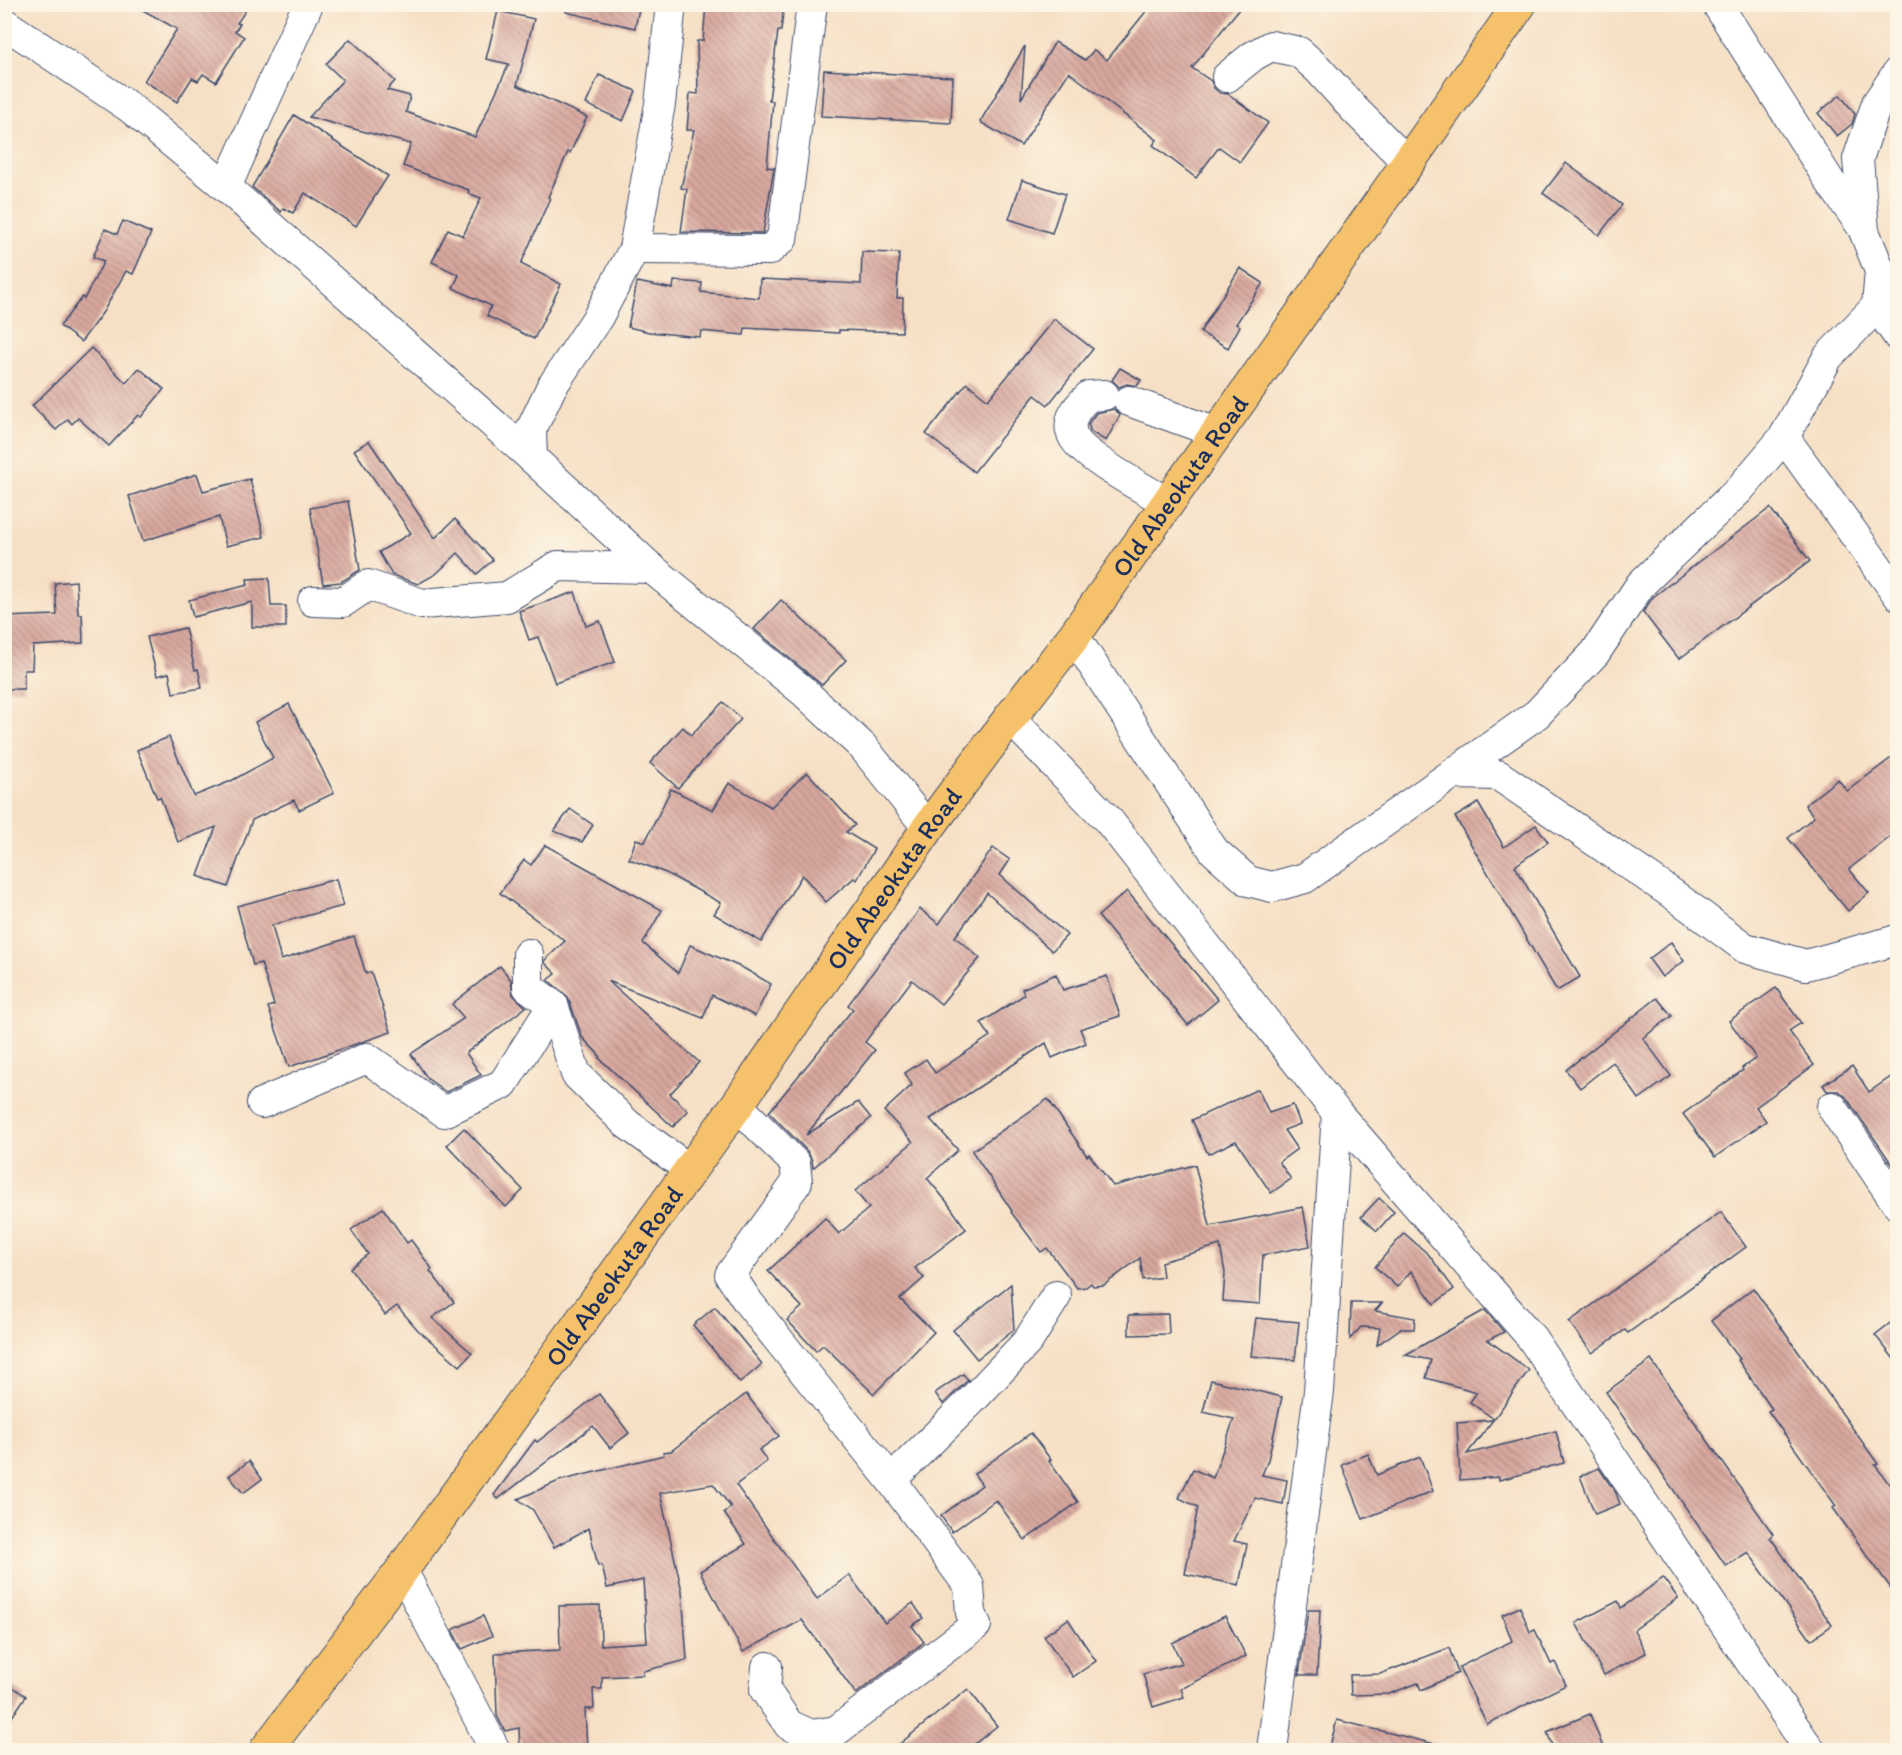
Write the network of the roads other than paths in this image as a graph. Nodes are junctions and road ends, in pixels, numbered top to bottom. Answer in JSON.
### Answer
{"nodes":[{"id":1,"x":308,"y":4,"type":"edge"},
{"id":2,"x":671,"y":4,"type":"edge"},
{"id":3,"x":812,"y":4,"type":"edge"},
{"id":4,"x":1520,"y":4,"type":"edge"},
{"id":5,"x":1717,"y":4,"type":"edge"},
{"id":6,"x":9,"y":17,"type":"edge"},
{"id":7,"x":1898,"y":72,"type":"edge"},
{"id":8,"x":1227,"y":77,"type":"dead end"},
{"id":9,"x":1408,"y":163,"type":"junction"},
{"id":10,"x":226,"y":186,"type":"junction"},
{"id":11,"x":1864,"y":231,"type":"junction"},
{"id":12,"x":634,"y":249,"type":"junction"},
{"id":13,"x":1889,"y":268,"type":"edge"},
{"id":14,"x":1877,"y":306,"type":"junction"},
{"id":15,"x":1898,"y":336,"type":"edge"},
{"id":16,"x":1217,"y":433,"type":"junction"},
{"id":17,"x":1784,"y":437,"type":"junction"},
{"id":18,"x":532,"y":458,"type":"junction"},
{"id":19,"x":1168,"y":503,"type":"junction"},
{"id":20,"x":651,"y":568,"type":"junction"},
{"id":21,"x":1898,"y":595,"type":"edge"},
{"id":22,"x":313,"y":601,"type":"dead end"},
{"id":23,"x":1074,"y":636,"type":"junction"},
{"id":24,"x":1010,"y":718,"type":"junction"},
{"id":25,"x":1453,"y":774,"type":"junction"},
{"id":26,"x":928,"y":828,"type":"junction"},
{"id":27,"x":1897,"y":934,"type":"edge"},
{"id":28,"x":528,"y":954,"type":"dead end"},
{"id":29,"x":553,"y":1005,"type":"junction"},
{"id":30,"x":262,"y":1102,"type":"dead end"},
{"id":31,"x":737,"y":1105,"type":"junction"},
{"id":32,"x":1832,"y":1107,"type":"dead end"},
{"id":33,"x":1336,"y":1113,"type":"junction"},
{"id":34,"x":690,"y":1170,"type":"junction"},
{"id":35,"x":1898,"y":1205,"type":"edge"},
{"id":36,"x":1056,"y":1296,"type":"dead end"},
{"id":37,"x":891,"y":1480,"type":"junction"},
{"id":38,"x":402,"y":1570,"type":"junction"},
{"id":39,"x":767,"y":1666,"type":"dead end"},
{"id":40,"x":266,"y":1750,"type":"edge"},
{"id":41,"x":495,"y":1750,"type":"edge"},
{"id":42,"x":1272,"y":1750,"type":"edge"},
{"id":43,"x":1810,"y":1750,"type":"edge"}],
"edges":[{"from":1,"to":10,"type":"street"},
{"from":2,"to":12,"type":"street"},
{"from":3,"to":12,"type":"street"},
{"from":4,"to":9,"type":"highway","name":"Old Abeokuta Road"},
{"from":5,"to":11,"type":"street"},
{"from":6,"to":10,"type":"street"},
{"from":7,"to":11,"type":"street"},
{"from":8,"to":9,"type":"street"},
{"from":9,"to":16,"type":"highway","name":"Old Abeokuta Road"},
{"from":10,"to":18,"type":"street"},
{"from":11,"to":13,"type":"street"},
{"from":12,"to":18,"type":"street"},
{"from":13,"to":14,"type":"street"},
{"from":14,"to":15,"type":"street"},
{"from":14,"to":17,"type":"street"},
{"from":16,"to":19,"type":"highway","name":"Old Abeokuta Road"},
{"from":16,"to":19,"type":"street"},
{"from":17,"to":21,"type":"street"},
{"from":17,"to":25,"type":"street"},
{"from":18,"to":20,"type":"street"},
{"from":19,"to":23,"type":"highway","name":"Old Abeokuta Road"},
{"from":20,"to":22,"type":"street"},
{"from":20,"to":26,"type":"street"},
{"from":23,"to":24,"type":"highway","name":"Old Abeokuta Road"},
{"from":23,"to":25,"type":"street"},
{"from":24,"to":26,"type":"highway","name":"Old Abeokuta Road"},
{"from":24,"to":33,"type":"street"},
{"from":25,"to":27,"type":"street"},
{"from":26,"to":31,"type":"highway","name":"Old Abeokuta Road"},
{"from":28,"to":29,"type":"street"},
{"from":29,"to":30,"type":"street"},
{"from":29,"to":34,"type":"street"},
{"from":31,"to":34,"type":"highway","name":"Old Abeokuta Road"},
{"from":31,"to":37,"type":"street"},
{"from":32,"to":35,"type":"street"},
{"from":33,"to":42,"type":"street"},
{"from":33,"to":43,"type":"street"},
{"from":34,"to":38,"type":"highway","name":"Old Abeokuta Road"},
{"from":36,"to":37,"type":"street"},
{"from":37,"to":39,"type":"street"},
{"from":38,"to":40,"type":"highway","name":"Old Abeokuta Road"},
{"from":38,"to":41,"type":"street"}]}
